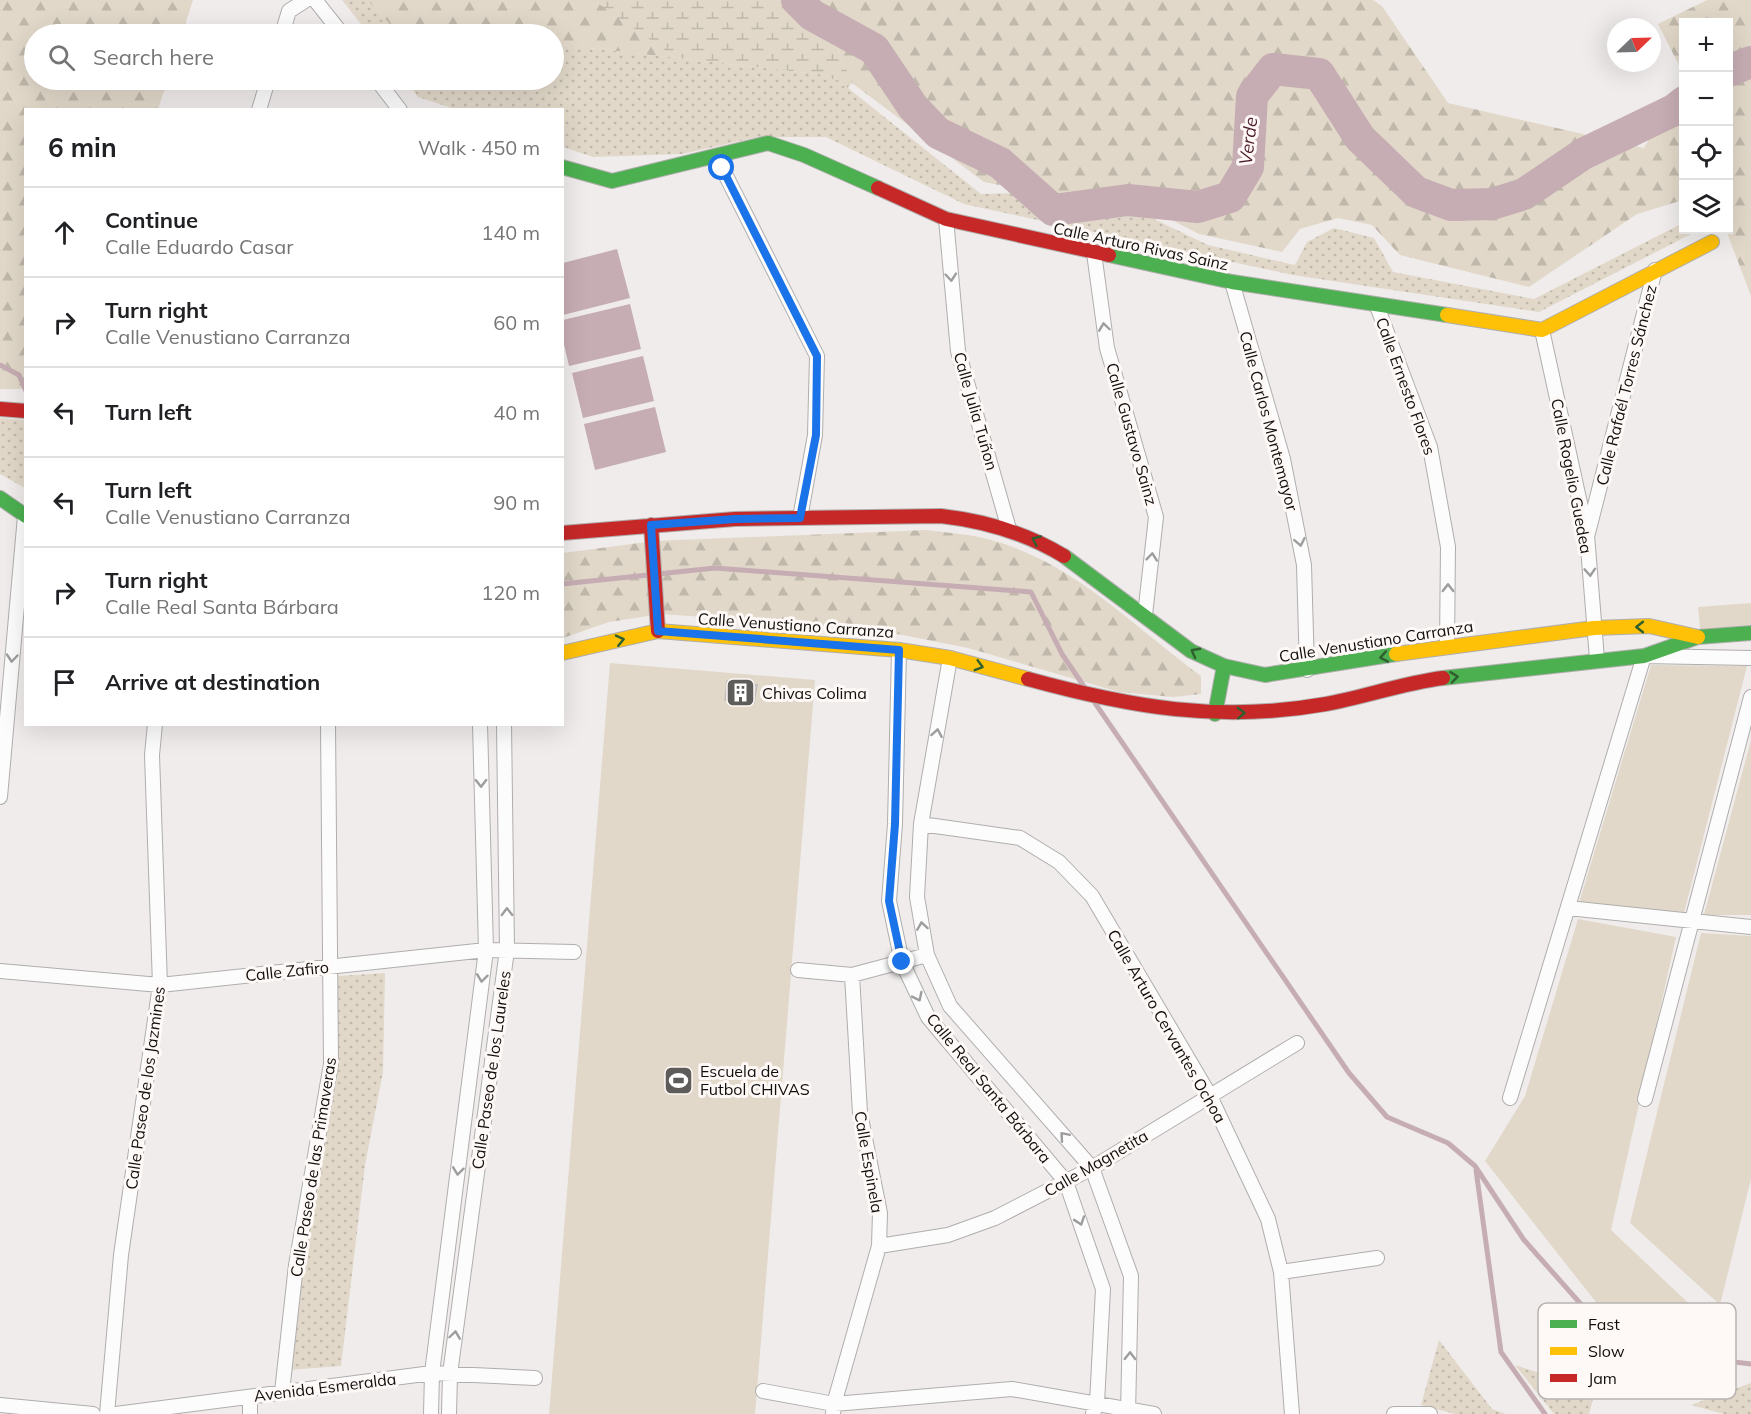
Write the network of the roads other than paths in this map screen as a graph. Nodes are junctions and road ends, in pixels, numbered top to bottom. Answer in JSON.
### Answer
{"nodes":[{"id":1,"x":306,"y":0,"type":"edge"},
{"id":2,"x":315,"y":0,"type":"edge"},
{"id":3,"x":285,"y":24,"type":"edge"},
{"id":4,"x":334,"y":24,"type":"edge"},
{"id":5,"x":265,"y":90,"type":"edge"},
{"id":6,"x":385,"y":90,"type":"edge"},
{"id":7,"x":260,"y":108,"type":"edge"},
{"id":8,"x":398,"y":108,"type":"edge"},
{"id":9,"x":716,"y":156,"type":"junction"},
{"id":10,"x":564,"y":168,"type":"edge"},
{"id":11,"x":946,"y":219,"type":"junction"},
{"id":12,"x":1712,"y":242,"type":"dead end"},
{"id":13,"x":1094,"y":253,"type":"junction"},
{"id":14,"x":1655,"y":270,"type":"junction"},
{"id":15,"x":1232,"y":282,"type":"junction"},
{"id":16,"x":1377,"y":306,"type":"junction"},
{"id":17,"x":1542,"y":330,"type":"junction"},
{"id":18,"x":0,"y":409,"type":"edge"},
{"id":19,"x":23,"y":411,"type":"edge"},
{"id":20,"x":0,"y":498,"type":"edge"},
{"id":21,"x":24,"y":515,"type":"edge"},
{"id":22,"x":800,"y":518,"type":"junction"},
{"id":23,"x":651,"y":525,"type":"junction"},
{"id":24,"x":24,"y":527,"type":"edge"},
{"id":25,"x":1009,"y":529,"type":"junction"},
{"id":26,"x":564,"y":533,"type":"edge"},
{"id":27,"x":1587,"y":535,"type":"junction"},
{"id":28,"x":1145,"y":615,"type":"junction"},
{"id":29,"x":1594,"y":628,"type":"junction"},
{"id":30,"x":658,"y":631,"type":"junction"},
{"id":31,"x":1751,"y":633,"type":"edge"},
{"id":32,"x":1698,"y":637,"type":"junction"},
{"id":33,"x":1447,"y":646,"type":"junction"},
{"id":34,"x":899,"y":650,"type":"junction"},
{"id":35,"x":564,"y":653,"type":"edge"},
{"id":36,"x":1644,"y":656,"type":"junction"},
{"id":37,"x":950,"y":658,"type":"junction"},
{"id":38,"x":1751,"y":658,"type":"edge"},
{"id":39,"x":1597,"y":659,"type":"junction"},
{"id":40,"x":1224,"y":666,"type":"junction"},
{"id":41,"x":1307,"y":670,"type":"junction"},
{"id":42,"x":1751,"y":697,"type":"edge"},
{"id":43,"x":1215,"y":714,"type":"junction"},
{"id":44,"x":155,"y":726,"type":"edge"},
{"id":45,"x":328,"y":726,"type":"edge"},
{"id":46,"x":480,"y":726,"type":"edge"},
{"id":47,"x":504,"y":726,"type":"edge"},
{"id":48,"x":0,"y":797,"type":"edge"},
{"id":49,"x":921,"y":824,"type":"junction"},
{"id":50,"x":1568,"y":908,"type":"junction"},
{"id":51,"x":1692,"y":923,"type":"junction"},
{"id":52,"x":1751,"y":927,"type":"edge"},
{"id":53,"x":486,"y":950,"type":"junction"},
{"id":54,"x":507,"y":950,"type":"junction"},
{"id":55,"x":574,"y":952,"type":"dead end"},
{"id":56,"x":927,"y":955,"type":"junction"},
{"id":57,"x":902,"y":962,"type":"junction"},
{"id":58,"x":331,"y":966,"type":"junction"},
{"id":59,"x":798,"y":970,"type":"dead end"},
{"id":60,"x":0,"y":971,"type":"edge"},
{"id":61,"x":852,"y":975,"type":"junction"},
{"id":62,"x":160,"y":985,"type":"junction"},
{"id":63,"x":1298,"y":1043,"type":"dead end"},
{"id":64,"x":1209,"y":1094,"type":"junction"},
{"id":65,"x":1510,"y":1098,"type":"dead end"},
{"id":66,"x":1645,"y":1099,"type":"dead end"},
{"id":67,"x":1092,"y":1168,"type":"junction"},
{"id":68,"x":1066,"y":1182,"type":"junction"},
{"id":69,"x":879,"y":1246,"type":"junction"},
{"id":70,"x":1377,"y":1258,"type":"dead end"},
{"id":71,"x":1281,"y":1272,"type":"junction"},
{"id":72,"x":432,"y":1373,"type":"junction"},
{"id":73,"x":450,"y":1374,"type":"junction"},
{"id":74,"x":535,"y":1378,"type":"dead end"},
{"id":75,"x":763,"y":1391,"type":"dead end"},
{"id":76,"x":282,"y":1392,"type":"junction"},
{"id":77,"x":250,"y":1396,"type":"junction"},
{"id":78,"x":0,"y":1405,"type":"edge"},
{"id":79,"x":1095,"y":1408,"type":"edge"},
{"id":80,"x":834,"y":1409,"type":"edge"},
{"id":81,"x":1129,"y":1412,"type":"edge"},
{"id":82,"x":93,"y":1414,"type":"edge"},
{"id":83,"x":107,"y":1414,"type":"edge"},
{"id":84,"x":116,"y":1414,"type":"edge"},
{"id":85,"x":250,"y":1414,"type":"edge"},
{"id":86,"x":431,"y":1414,"type":"edge"},
{"id":87,"x":449,"y":1414,"type":"edge"},
{"id":88,"x":1154,"y":1414,"type":"edge"},
{"id":89,"x":1292,"y":1414,"type":"edge"},
{"id":90,"x":1394,"y":1414,"type":"edge"},
{"id":91,"x":1430,"y":1414,"type":"edge"}],
"edges":[{"from":1,"to":3,"type":"street"},
{"from":2,"to":4,"type":"street"},
{"from":5,"to":7,"type":"street"},
{"from":6,"to":8,"type":"street"},
{"from":9,"to":10,"type":"street","name":"Calle Arturo Rivas Sainz"},
{"from":9,"to":11,"type":"street","name":"Calle Arturo Rivas Sainz"},
{"from":9,"to":22,"type":"street"},
{"from":11,"to":13,"type":"street","name":"Calle Arturo Rivas Sainz"},
{"from":11,"to":25,"type":"street","name":"Calle Julia Tuñon","one_way":true},
{"from":12,"to":14,"type":"street"},
{"from":13,"to":15,"type":"street","name":"Calle Arturo Rivas Sainz"},
{"from":28,"to":13,"type":"street","name":"Calle Gustavo Sainz","one_way":true},
{"from":14,"to":17,"type":"street"},
{"from":14,"to":27,"type":"street","name":"Calle Rafaél Torres Sánchez"},
{"from":15,"to":16,"type":"street","name":"Calle Arturo Rivas Sainz"},
{"from":15,"to":41,"type":"street","name":"Calle Carlos Montemayor","one_way":true},
{"from":16,"to":17,"type":"street","name":"Calle Arturo Rivas Sainz"},
{"from":33,"to":16,"type":"street","name":"Calle Ernesto Flores","one_way":true},
{"from":17,"to":27,"type":"street","name":"Calle Rogelio Guedea"},
{"from":18,"to":19,"type":"street"},
{"from":20,"to":21,"type":"street"},
{"from":22,"to":23,"type":"street","name":"Calle Venustiano Carranza"},
{"from":22,"to":25,"type":"street","name":"Calle Venustiano Carranza"},
{"from":23,"to":26,"type":"street","name":"Calle Venustiano Carranza"},
{"from":23,"to":30,"type":"street"},
{"from":24,"to":48,"type":"street","one_way":true},
{"from":28,"to":25,"type":"street","name":"Calle Venustiano Carranza","one_way":true},
{"from":27,"to":29,"type":"street","name":"Calle Rogelio Guedea","one_way":true},
{"from":40,"to":28,"type":"street","name":"Calle Venustiano Carranza","one_way":true},
{"from":32,"to":29,"type":"street","name":"Calle Venustiano Carranza","one_way":true},
{"from":29,"to":33,"type":"street","name":"Calle Venustiano Carranza"},
{"from":29,"to":39,"type":"street","name":"Calle Rogelio Guedea"},
{"from":30,"to":34,"type":"street","name":"Calle Venustiano Carranza"},
{"from":35,"to":30,"type":"street","name":"Calle Venustiano Carranza","one_way":true},
{"from":31,"to":32,"type":"street","name":"Calle Venustiano Carranza"},
{"from":32,"to":36,"type":"street","name":"Calle Venustiano Carranza"},
{"from":33,"to":41,"type":"street","name":"Calle Venustiano Carranza","one_way":true},
{"from":34,"to":37,"type":"street","name":"Calle Venustiano Carranza"},
{"from":34,"to":57,"type":"street","name":"Calle Real Santa Bárbara"},
{"from":36,"to":38,"type":"street"},
{"from":36,"to":39,"type":"street","name":"Calle Venustiano Carranza"},
{"from":36,"to":50,"type":"street"},
{"from":37,"to":43,"type":"street","name":"Calle Venustiano Carranza","one_way":true},
{"from":49,"to":37,"type":"street","name":"Calle Real Santa Bárbara","one_way":true},
{"from":43,"to":39,"type":"street","name":"Calle Venustiano Carranza","one_way":true},
{"from":40,"to":41,"type":"street","name":"Calle Venustiano Carranza"},
{"from":40,"to":43,"type":"street"},
{"from":42,"to":51,"type":"street"},
{"from":44,"to":62,"type":"street","name":"Calle Paseo de los Jazmines"},
{"from":45,"to":58,"type":"street","name":"Calle Paseo de las Primaveras"},
{"from":46,"to":53,"type":"street","name":"Calle Paseo de los Laureles","one_way":true},
{"from":54,"to":47,"type":"street","name":"Calle Paseo de los Laureles","one_way":true},
{"from":56,"to":49,"type":"street","name":"Calle Real Santa Bárbara","one_way":true},
{"from":49,"to":64,"type":"street","name":"Calle Arturo Cervantes Ochoa"},
{"from":50,"to":51,"type":"street"},
{"from":50,"to":65,"type":"street"},
{"from":51,"to":52,"type":"street"},
{"from":51,"to":66,"type":"street"},
{"from":53,"to":54,"type":"street","name":"Calle Zafiro"},
{"from":53,"to":58,"type":"street","name":"Calle Zafiro"},
{"from":53,"to":72,"type":"street","name":"Calle Paseo de los Laureles","one_way":true},
{"from":54,"to":55,"type":"street","name":"Calle Zafiro"},
{"from":73,"to":54,"type":"street","name":"Calle Paseo de los Laureles","one_way":true},
{"from":56,"to":57,"type":"street"},
{"from":67,"to":56,"type":"street","name":"Calle Real Santa Bárbara","one_way":true},
{"from":57,"to":61,"type":"street"},
{"from":57,"to":68,"type":"street","name":"Calle Real Santa Bárbara","one_way":true},
{"from":58,"to":62,"type":"street","name":"Calle Zafiro"},
{"from":58,"to":76,"type":"street","name":"Calle Paseo de las Primaveras"},
{"from":59,"to":61,"type":"street"},
{"from":60,"to":62,"type":"street","name":"Calle Zafiro"},
{"from":61,"to":69,"type":"street","name":"Calle Espinela"},
{"from":62,"to":83,"type":"street","name":"Calle Paseo de los Jazmines"},
{"from":63,"to":64,"type":"street","name":"Calle Magnetita"},
{"from":64,"to":67,"type":"street","name":"Calle Magnetita"},
{"from":64,"to":71,"type":"street","name":"Calle Arturo Cervantes Ochoa"},
{"from":67,"to":68,"type":"street","name":"Calle Magnetita"},
{"from":81,"to":67,"type":"street","name":"Calle Real Santa Bárbara","one_way":true},
{"from":68,"to":69,"type":"street","name":"Calle Magnetita"},
{"from":68,"to":79,"type":"street","name":"Calle Real Santa Bárbara","one_way":true},
{"from":69,"to":80,"type":"street","name":"Calle Espinela"},
{"from":70,"to":71,"type":"street"},
{"from":71,"to":89,"type":"street","name":"Calle Arturo Cervantes Ochoa"},
{"from":72,"to":73,"type":"street","name":"Avenida Esmeralda"},
{"from":72,"to":76,"type":"street","name":"Avenida Esmeralda"},
{"from":72,"to":86,"type":"street","name":"Calle Paseo de los Laureles"},
{"from":73,"to":74,"type":"street","name":"Avenida Esmeralda"},
{"from":73,"to":87,"type":"street","name":"Calle Paseo de los Laureles"},
{"from":75,"to":80,"type":"street"},
{"from":76,"to":77,"type":"street","name":"Avenida Esmeralda"},
{"from":77,"to":84,"type":"street","name":"Avenida Esmeralda"},
{"from":77,"to":85,"type":"street"},
{"from":78,"to":82,"type":"street"},
{"from":79,"to":80,"type":"street"},
{"from":79,"to":81,"type":"street"},
{"from":81,"to":88,"type":"street"},
{"from":90,"to":91,"type":"street"}]}
